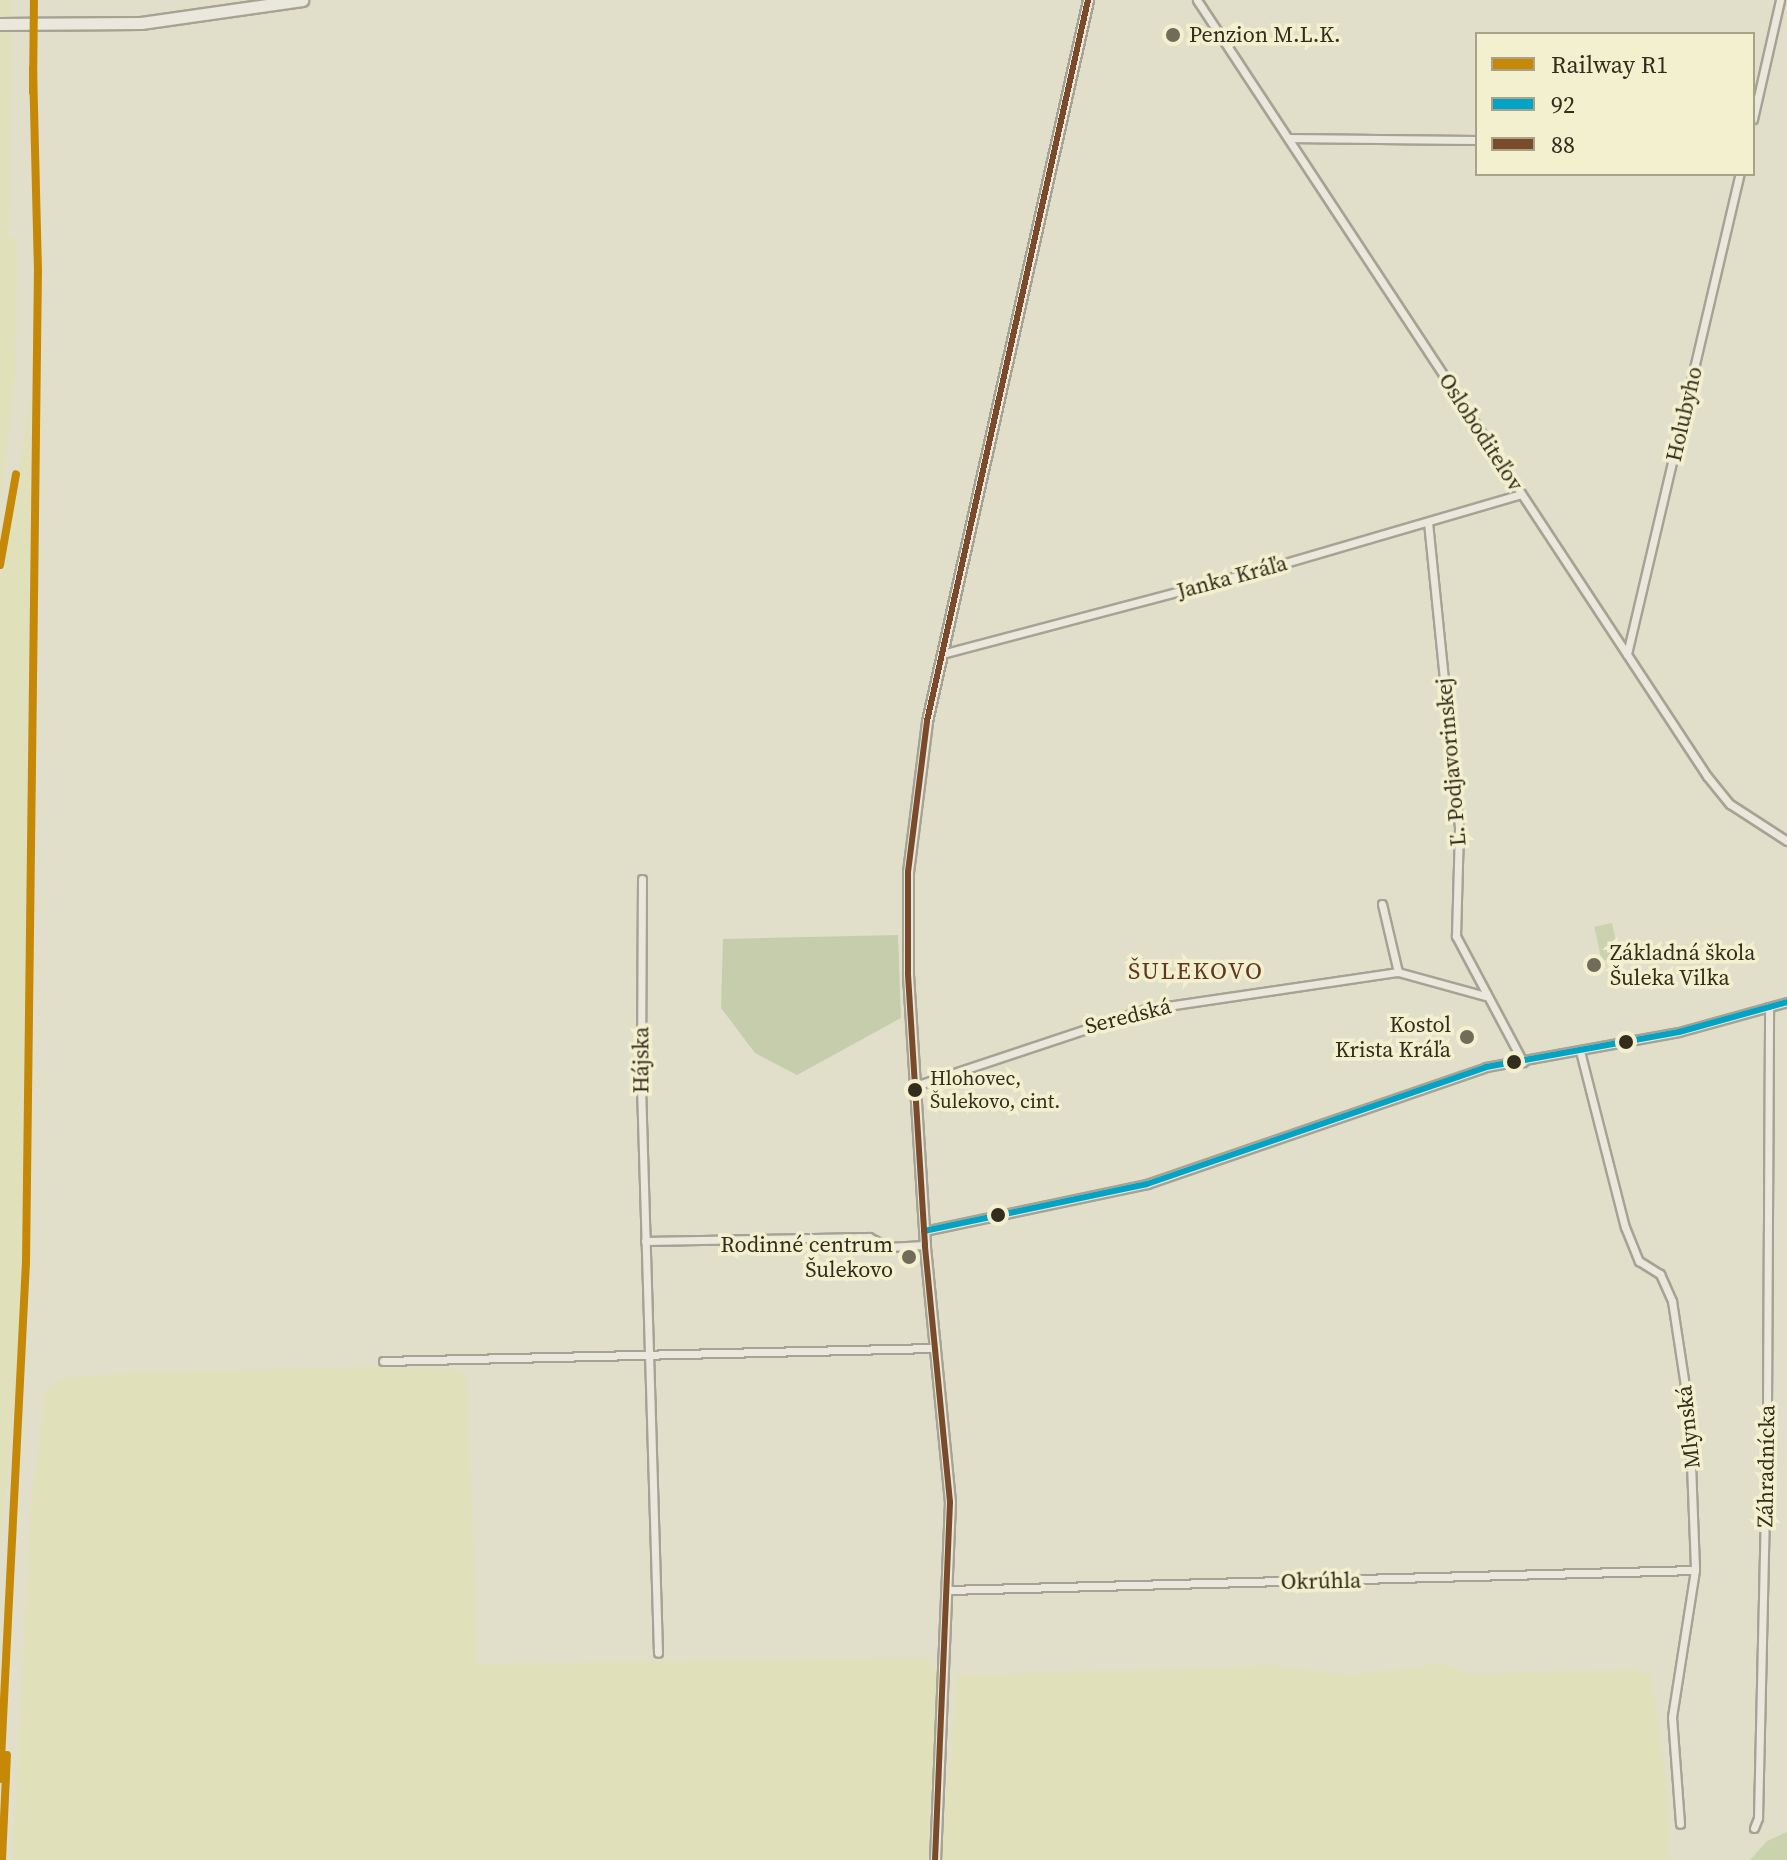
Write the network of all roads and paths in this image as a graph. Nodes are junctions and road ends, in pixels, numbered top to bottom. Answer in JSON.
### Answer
{"nodes":[{"id":1,"x":302,"y":0,"type":"edge"},
{"id":2,"x":1088,"y":0,"type":"edge"},
{"id":3,"x":1197,"y":0,"type":"edge"},
{"id":4,"x":1780,"y":0,"type":"edge"},
{"id":5,"x":0,"y":24,"type":"edge"},
{"id":6,"x":1755,"y":110,"type":"edge"},
{"id":7,"x":1288,"y":138,"type":"junction"},
{"id":8,"x":1475,"y":140,"type":"edge"},
{"id":9,"x":1740,"y":176,"type":"edge"},
{"id":10,"x":1521,"y":494,"type":"junction"},
{"id":11,"x":1428,"y":522,"type":"junction"},
{"id":12,"x":942,"y":654,"type":"junction"},
{"id":13,"x":1627,"y":654,"type":"junction"},
{"id":14,"x":1787,"y":841,"type":"edge"},
{"id":15,"x":642,"y":879,"type":"dead end"},
{"id":16,"x":1382,"y":904,"type":"dead end"},
{"id":17,"x":1398,"y":972,"type":"junction"},
{"id":18,"x":1485,"y":996,"type":"junction"},
{"id":19,"x":1787,"y":1002,"type":"edge"},
{"id":20,"x":1769,"y":1007,"type":"junction"},
{"id":21,"x":1580,"y":1051,"type":"junction"},
{"id":22,"x":1523,"y":1062,"type":"junction"},
{"id":23,"x":915,"y":1086,"type":"junction"},
{"id":24,"x":924,"y":1231,"type":"junction"},
{"id":25,"x":645,"y":1241,"type":"junction"},
{"id":26,"x":925,"y":1245,"type":"junction"},
{"id":27,"x":936,"y":1348,"type":"junction"},
{"id":28,"x":649,"y":1356,"type":"junction"},
{"id":29,"x":383,"y":1361,"type":"dead end"},
{"id":30,"x":1695,"y":1570,"type":"junction"},
{"id":31,"x":947,"y":1590,"type":"junction"},
{"id":32,"x":658,"y":1653,"type":"dead end"},
{"id":33,"x":1680,"y":1824,"type":"dead end"},
{"id":34,"x":1754,"y":1828,"type":"dead end"},
{"id":35,"x":935,"y":1860,"type":"edge"}],
"edges":[{"from":1,"to":5,"type":"main road"},
{"from":2,"to":12,"type":"street"},
{"from":3,"to":7,"type":"street","name":"Osloboditeľov"},
{"from":4,"to":6,"type":"street"},
{"from":7,"to":8,"type":"street"},
{"from":7,"to":10,"type":"street","name":"Osloboditeľov"},
{"from":9,"to":13,"type":"street","name":"Holubyho"},
{"from":10,"to":11,"type":"street","name":"Janka Kráľa"},
{"from":10,"to":13,"type":"street","name":"Osloboditeľov"},
{"from":11,"to":12,"type":"street","name":"Janka Kráľa"},
{"from":11,"to":18,"type":"street","name":"Ľ. Podjavorinskej"},
{"from":12,"to":23,"type":"street"},
{"from":13,"to":14,"type":"street","name":"Osloboditeľov"},
{"from":15,"to":25,"type":"street","name":"Hájska"},
{"from":16,"to":17,"type":"street"},
{"from":17,"to":18,"type":"street"},
{"from":17,"to":23,"type":"street","name":"Seredská"},
{"from":18,"to":22,"type":"street","name":"Ľ. Podjavorinskej"},
{"from":19,"to":20,"type":"street"},
{"from":20,"to":21,"type":"street"},
{"from":20,"to":34,"type":"street","name":"Záhradnícka"},
{"from":21,"to":22,"type":"street"},
{"from":21,"to":30,"type":"street","name":"Mlynská"},
{"from":22,"to":24,"type":"street"},
{"from":23,"to":24,"type":"street"},
{"from":24,"to":26,"type":"street"},
{"from":25,"to":26,"type":"street"},
{"from":25,"to":28,"type":"street","name":"Hájska"},
{"from":26,"to":27,"type":"street"},
{"from":27,"to":28,"type":"street"},
{"from":27,"to":31,"type":"street"},
{"from":28,"to":29,"type":"street"},
{"from":28,"to":32,"type":"street","name":"Hájska"},
{"from":30,"to":31,"type":"street","name":"Okrúhla"},
{"from":30,"to":33,"type":"street","name":"Mlynská"},
{"from":31,"to":35,"type":"street"}]}
